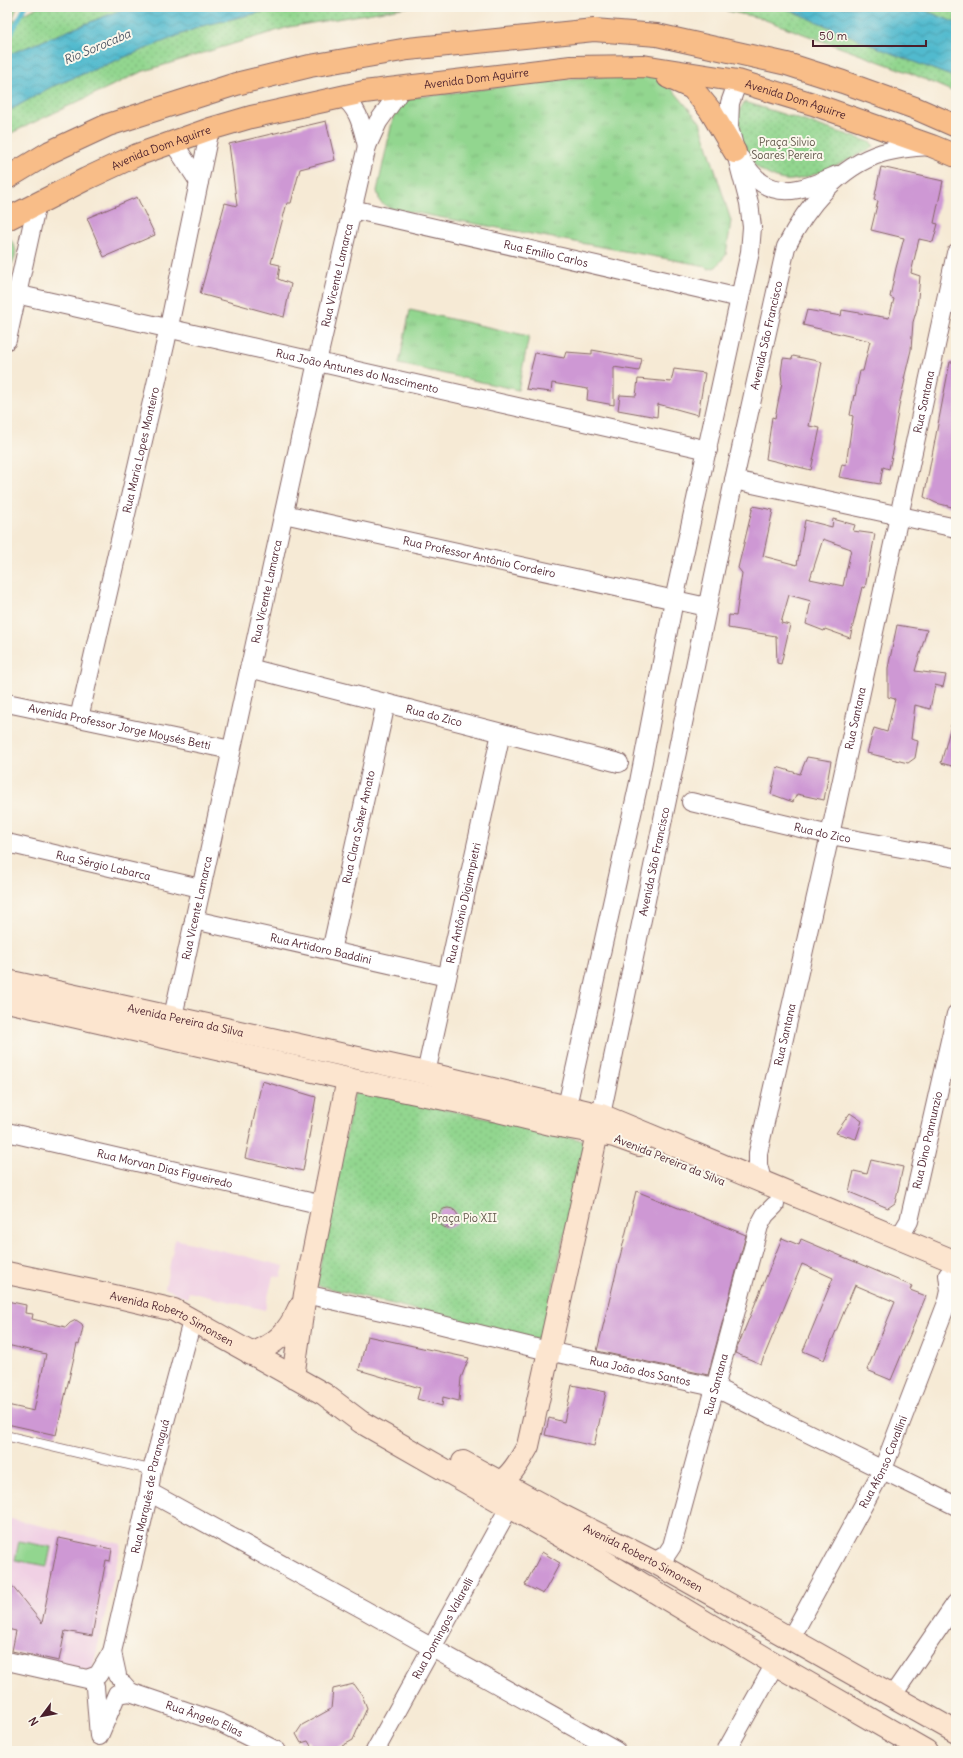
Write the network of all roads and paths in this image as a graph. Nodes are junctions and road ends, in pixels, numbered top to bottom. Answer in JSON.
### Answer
{"nodes":[{"id":1,"x":787,"y":64,"type":"junction"},
{"id":2,"x":643,"y":66,"type":"junction"},
{"id":3,"x":738,"y":82,"type":"junction"},
{"id":4,"x":403,"y":87,"type":"junction"},
{"id":5,"x":341,"y":96,"type":"junction"},
{"id":6,"x":956,"y":126,"type":"edge"},
{"id":7,"x":210,"y":129,"type":"junction"},
{"id":8,"x":173,"y":142,"type":"junction"},
{"id":9,"x":367,"y":146,"type":"junction"},
{"id":10,"x":932,"y":146,"type":"junction"},
{"id":11,"x":736,"y":152,"type":"junction"},
{"id":12,"x":956,"y":156,"type":"edge"},
{"id":13,"x":845,"y":172,"type":"junction"},
{"id":14,"x":7,"y":178,"type":"edge"},
{"id":15,"x":199,"y":182,"type":"junction"},
{"id":16,"x":37,"y":203,"type":"junction"},
{"id":17,"x":352,"y":209,"type":"junction"},
{"id":18,"x":7,"y":219,"type":"edge"},
{"id":19,"x":956,"y":252,"type":"edge"},
{"id":20,"x":12,"y":293,"type":"edge"},
{"id":21,"x":740,"y":298,"type":"junction"},
{"id":22,"x":168,"y":329,"type":"junction"},
{"id":23,"x":7,"y":340,"type":"edge"},
{"id":24,"x":317,"y":362,"type":"junction"},
{"id":25,"x":708,"y":450,"type":"junction"},
{"id":26,"x":734,"y":480,"type":"junction"},
{"id":27,"x":284,"y":514,"type":"junction"},
{"id":28,"x":899,"y":517,"type":"junction"},
{"id":29,"x":956,"y":528,"type":"edge"},
{"id":30,"x":674,"y":600,"type":"junction"},
{"id":31,"x":707,"y":608,"type":"junction"},
{"id":32,"x":249,"y":668,"type":"junction"},
{"id":33,"x":7,"y":703,"type":"edge"},
{"id":34,"x":386,"y":703,"type":"junction"},
{"id":35,"x":79,"y":718,"type":"junction"},
{"id":36,"x":501,"y":733,"type":"junction"},
{"id":37,"x":231,"y":750,"type":"junction"},
{"id":38,"x":644,"y":759,"type":"junction"},
{"id":39,"x":618,"y":763,"type":"junction"},
{"id":40,"x":639,"y":782,"type":"junction"},
{"id":41,"x":670,"y":787,"type":"junction"},
{"id":42,"x":691,"y":802,"type":"junction"},
{"id":43,"x":665,"y":810,"type":"junction"},
{"id":44,"x":830,"y":835,"type":"junction"},
{"id":45,"x":7,"y":843,"type":"edge"},
{"id":46,"x":956,"y":858,"type":"edge"},
{"id":47,"x":200,"y":888,"type":"junction"},
{"id":48,"x":194,"y":920,"type":"junction"},
{"id":49,"x":331,"y":951,"type":"junction"},
{"id":50,"x":447,"y":977,"type":"junction"},
{"id":51,"x":7,"y":981,"type":"edge"},
{"id":52,"x":7,"y":1001,"type":"edge"},
{"id":53,"x":956,"y":1014,"type":"edge"},
{"id":54,"x":170,"y":1027,"type":"junction"},
{"id":55,"x":365,"y":1060,"type":"junction"},
{"id":56,"x":426,"y":1073,"type":"junction"},
{"id":57,"x":348,"y":1079,"type":"junction"},
{"id":58,"x":567,"y":1106,"type":"junction"},
{"id":59,"x":599,"y":1125,"type":"junction"},
{"id":60,"x":7,"y":1132,"type":"edge"},
{"id":61,"x":763,"y":1184,"type":"junction"},
{"id":62,"x":323,"y":1205,"type":"junction"},
{"id":63,"x":775,"y":1205,"type":"junction"},
{"id":64,"x":892,"y":1237,"type":"junction"},
{"id":65,"x":953,"y":1272,"type":"edge"},
{"id":66,"x":7,"y":1274,"type":"edge"},
{"id":67,"x":305,"y":1294,"type":"junction"},
{"id":68,"x":192,"y":1321,"type":"junction"},
{"id":69,"x":548,"y":1351,"type":"junction"},
{"id":70,"x":251,"y":1354,"type":"junction"},
{"id":71,"x":293,"y":1377,"type":"junction"},
{"id":72,"x":714,"y":1387,"type":"junction"},
{"id":73,"x":324,"y":1394,"type":"junction"},
{"id":74,"x":372,"y":1428,"type":"junction"},
{"id":75,"x":7,"y":1436,"type":"edge"},
{"id":76,"x":528,"y":1446,"type":"junction"},
{"id":77,"x":883,"y":1469,"type":"junction"},
{"id":78,"x":152,"y":1470,"type":"junction"},
{"id":79,"x":498,"y":1482,"type":"junction"},
{"id":80,"x":149,"y":1492,"type":"junction"},
{"id":81,"x":510,"y":1506,"type":"junction"},
{"id":82,"x":956,"y":1506,"type":"edge"},
{"id":83,"x":557,"y":1513,"type":"junction"},
{"id":84,"x":592,"y":1554,"type":"junction"},
{"id":85,"x":654,"y":1562,"type":"junction"},
{"id":86,"x":956,"y":1603,"type":"edge"},
{"id":87,"x":791,"y":1638,"type":"junction"},
{"id":88,"x":431,"y":1648,"type":"junction"},
{"id":89,"x":112,"y":1652,"type":"junction"},
{"id":90,"x":7,"y":1661,"type":"edge"},
{"id":91,"x":775,"y":1664,"type":"junction"},
{"id":92,"x":97,"y":1681,"type":"junction"},
{"id":93,"x":121,"y":1686,"type":"junction"},
{"id":94,"x":892,"y":1696,"type":"junction"},
{"id":95,"x":956,"y":1732,"type":"edge"},
{"id":96,"x":99,"y":1744,"type":"edge"},
{"id":97,"x":277,"y":1751,"type":"edge"},
{"id":98,"x":375,"y":1751,"type":"edge"},
{"id":99,"x":616,"y":1751,"type":"edge"},
{"id":100,"x":726,"y":1751,"type":"edge"},
{"id":101,"x":926,"y":1751,"type":"edge"}],
"edges":[{"from":1,"to":3,"type":"highway"},
{"from":1,"to":6,"type":"highway"},
{"from":1,"to":14,"type":"highway"},
{"from":2,"to":3,"type":"highway","name":"Avenida Dom Aguirre"},
{"from":2,"to":4,"type":"highway","name":"Avenida Dom Aguirre"},
{"from":2,"to":11,"type":"highway"},
{"from":3,"to":10,"type":"highway","name":"Avenida Dom Aguirre"},
{"from":3,"to":11,"type":"street"},
{"from":4,"to":5,"type":"highway","name":"Avenida Dom Aguirre"},
{"from":4,"to":9,"type":"street","name":"Rua Vicente Lamarca"},
{"from":5,"to":7,"type":"highway","name":"Avenida Dom Aguirre"},
{"from":5,"to":9,"type":"street","name":"Rua Vicente Lamarca"},
{"from":7,"to":8,"type":"highway","name":"Avenida Dom Aguirre"},
{"from":7,"to":15,"type":"street","name":"Rua Maria Lopes Monteiro"},
{"from":8,"to":15,"type":"street"},
{"from":8,"to":16,"type":"highway","name":"Avenida Dom Aguirre"},
{"from":9,"to":17,"type":"street","name":"Rua Vicente Lamarca"},
{"from":10,"to":12,"type":"highway","name":"Avenida Dom Aguirre"},
{"from":10,"to":13,"type":"street","name":"Avenida São Francisco"},
{"from":11,"to":13,"type":"street"},
{"from":11,"to":21,"type":"street"},
{"from":13,"to":26,"type":"street","name":"Avenida São Francisco"},
{"from":15,"to":22,"type":"street","name":"Rua Maria Lopes Monteiro"},
{"from":16,"to":18,"type":"highway","name":"Avenida Dom Aguirre"},
{"from":16,"to":20,"type":"street"},
{"from":17,"to":21,"type":"street","name":"Rua Emílio Carlos"},
{"from":17,"to":24,"type":"street","name":"Rua Vicente Lamarca"},
{"from":19,"to":28,"type":"street","name":"Rua Santana"},
{"from":20,"to":22,"type":"street","name":"Rua João Antunes do Nascimento"},
{"from":20,"to":23,"type":"street"},
{"from":21,"to":25,"type":"street"},
{"from":22,"to":24,"type":"street","name":"Rua João Antunes do Nascimento"},
{"from":22,"to":35,"type":"street","name":"Rua Maria Lopes Monteiro"},
{"from":24,"to":25,"type":"street","name":"Rua João Antunes do Nascimento"},
{"from":24,"to":27,"type":"street","name":"Rua Vicente Lamarca"},
{"from":25,"to":30,"type":"street"},
{"from":26,"to":28,"type":"street"},
{"from":26,"to":31,"type":"street","name":"Avenida São Francisco"},
{"from":27,"to":30,"type":"street","name":"Rua Professor Antônio Cordeiro"},
{"from":27,"to":32,"type":"street","name":"Rua Vicente Lamarca"},
{"from":28,"to":29,"type":"street"},
{"from":28,"to":44,"type":"street","name":"Rua Santana"},
{"from":30,"to":31,"type":"street"},
{"from":30,"to":38,"type":"street"},
{"from":31,"to":41,"type":"street","name":"Avenida São Francisco"},
{"from":32,"to":34,"type":"street","name":"Rua do Zico"},
{"from":32,"to":37,"type":"street","name":"Rua Vicente Lamarca"},
{"from":33,"to":35,"type":"street","name":"Avenida Professor Jorge Moysés Betti"},
{"from":34,"to":36,"type":"street","name":"Rua do Zico"},
{"from":34,"to":49,"type":"street","name":"Rua Clara Saker Amato"},
{"from":35,"to":37,"type":"street","name":"Avenida Professor Jorge Moysés Betti"},
{"from":36,"to":39,"type":"street","name":"Rua do Zico"},
{"from":36,"to":50,"type":"street","name":"Rua Antônio Digiampietri"},
{"from":37,"to":47,"type":"street","name":"Rua Vicente Lamarca"},
{"from":38,"to":39,"type":"street","name":"Rua do Zico"},
{"from":38,"to":40,"type":"street"},
{"from":39,"to":40,"type":"street","name":"Rua do Zico"},
{"from":40,"to":58,"type":"street"},
{"from":41,"to":42,"type":"street","name":"Rua do Zico"},
{"from":41,"to":43,"type":"street","name":"Avenida São Francisco"},
{"from":42,"to":43,"type":"street"},
{"from":42,"to":44,"type":"street","name":"Rua do Zico"},
{"from":43,"to":59,"type":"street","name":"Avenida São Francisco"},
{"from":44,"to":46,"type":"street","name":"Rua do Zico"},
{"from":44,"to":61,"type":"street","name":"Rua Santana"},
{"from":45,"to":47,"type":"street","name":"Rua Sérgio Labarca"},
{"from":47,"to":48,"type":"street","name":"Rua Vicente Lamarca"},
{"from":48,"to":49,"type":"street","name":"Rua Artidoro Baddini"},
{"from":48,"to":54,"type":"street","name":"Rua Vicente Lamarca"},
{"from":49,"to":50,"type":"street","name":"Rua Artidoro Baddini"},
{"from":50,"to":56,"type":"street","name":"Rua Antônio Digiampietri"},
{"from":51,"to":54,"type":"main road","name":"Avenida Pereira da Silva"},
{"from":52,"to":54,"type":"main road","name":"Avenida Pereira da Silva"},
{"from":53,"to":64,"type":"street","name":"Rua Dino Pannunzio"},
{"from":54,"to":55,"type":"main road","name":"Avenida Pereira da Silva"},
{"from":54,"to":57,"type":"main road","name":"Avenida Pereira da Silva"},
{"from":55,"to":56,"type":"main road","name":"Avenida Pereira da Silva"},
{"from":55,"to":57,"type":"main road"},
{"from":56,"to":58,"type":"main road","name":"Avenida Pereira da Silva"},
{"from":57,"to":59,"type":"main road","name":"Avenida Pereira da Silva"},
{"from":57,"to":62,"type":"main road"},
{"from":58,"to":59,"type":"main road","name":"Avenida Pereira da Silva"},
{"from":59,"to":61,"type":"main road","name":"Avenida Pereira da Silva"},
{"from":59,"to":63,"type":"main road","name":"Avenida Pereira da Silva"},
{"from":59,"to":69,"type":"main road"},
{"from":60,"to":62,"type":"street","name":"Rua Morvan Dias Figueiredo"},
{"from":61,"to":64,"type":"main road","name":"Avenida Pereira da Silva"},
{"from":62,"to":67,"type":"main road"},
{"from":63,"to":65,"type":"main road","name":"Avenida Pereira da Silva"},
{"from":63,"to":72,"type":"street","name":"Rua Santana"},
{"from":64,"to":65,"type":"main road","name":"Avenida Pereira da Silva"},
{"from":65,"to":77,"type":"street","name":"Rua Afonso Cavallini"},
{"from":66,"to":68,"type":"main road","name":"Avenida Roberto Simonsen"},
{"from":67,"to":69,"type":"street","name":"Rua João dos Santos"},
{"from":67,"to":70,"type":"main road"},
{"from":67,"to":71,"type":"main road"},
{"from":68,"to":70,"type":"main road","name":"Avenida Roberto Simonsen"},
{"from":68,"to":78,"type":"street","name":"Rua Marquês de Paranaguá"},
{"from":69,"to":72,"type":"street","name":"Rua João dos Santos"},
{"from":69,"to":76,"type":"main road"},
{"from":70,"to":71,"type":"main road","name":"Avenida Roberto Simonsen"},
{"from":71,"to":73,"type":"main road","name":"Avenida Roberto Simonsen"},
{"from":72,"to":77,"type":"street","name":"Rua João dos Santos"},
{"from":72,"to":85,"type":"street","name":"Rua Santana"},
{"from":73,"to":74,"type":"main road","name":"Avenida Roberto Simonsen"},
{"from":73,"to":79,"type":"main road","name":"Avenida Roberto Simonsen"},
{"from":74,"to":79,"type":"main road"},
{"from":74,"to":81,"type":"main road","name":"Avenida Roberto Simonsen"},
{"from":75,"to":78,"type":"lane"},
{"from":76,"to":79,"type":"main road"},
{"from":76,"to":83,"type":"main road"},
{"from":77,"to":82,"type":"street","name":"Rua João dos Santos"},
{"from":77,"to":87,"type":"street","name":"Rua Afonso Cavallini"},
{"from":78,"to":80,"type":"street","name":"Rua Marquês de Paranaguá"},
{"from":79,"to":83,"type":"main road","name":"Avenida Roberto Simonsen"},
{"from":80,"to":88,"type":"street"},
{"from":80,"to":89,"type":"street","name":"Rua Marquês de Paranaguá"},
{"from":81,"to":83,"type":"main road"},
{"from":81,"to":84,"type":"main road","name":"Avenida Roberto Simonsen"},
{"from":81,"to":88,"type":"street","name":"Rua Domingos Valarelli"},
{"from":83,"to":85,"type":"main road","name":"Avenida Roberto Simonsen"},
{"from":84,"to":85,"type":"main road"},
{"from":84,"to":91,"type":"main road","name":"Avenida Roberto Simonsen"},
{"from":85,"to":87,"type":"main road","name":"Avenida Roberto Simonsen"},
{"from":86,"to":94,"type":"street"},
{"from":87,"to":94,"type":"main road","name":"Avenida Roberto Simonsen"},
{"from":88,"to":98,"type":"street","name":"Rua Domingos Valarelli"},
{"from":88,"to":99,"type":"street"},
{"from":89,"to":92,"type":"street","name":"Rua Marquês de Paranaguá"},
{"from":89,"to":93,"type":"street","name":"Rua Marquês de Paranaguá"},
{"from":90,"to":92,"type":"street"},
{"from":91,"to":100,"type":"street"},
{"from":91,"to":101,"type":"main road","name":"Avenida Roberto Simonsen"},
{"from":92,"to":93,"type":"street","name":"Rua Ângelo Elias"},
{"from":92,"to":96,"type":"street"},
{"from":93,"to":96,"type":"street"},
{"from":93,"to":97,"type":"street","name":"Rua Ângelo Elias"},
{"from":94,"to":95,"type":"main road","name":"Avenida Roberto Simonsen"}]}
